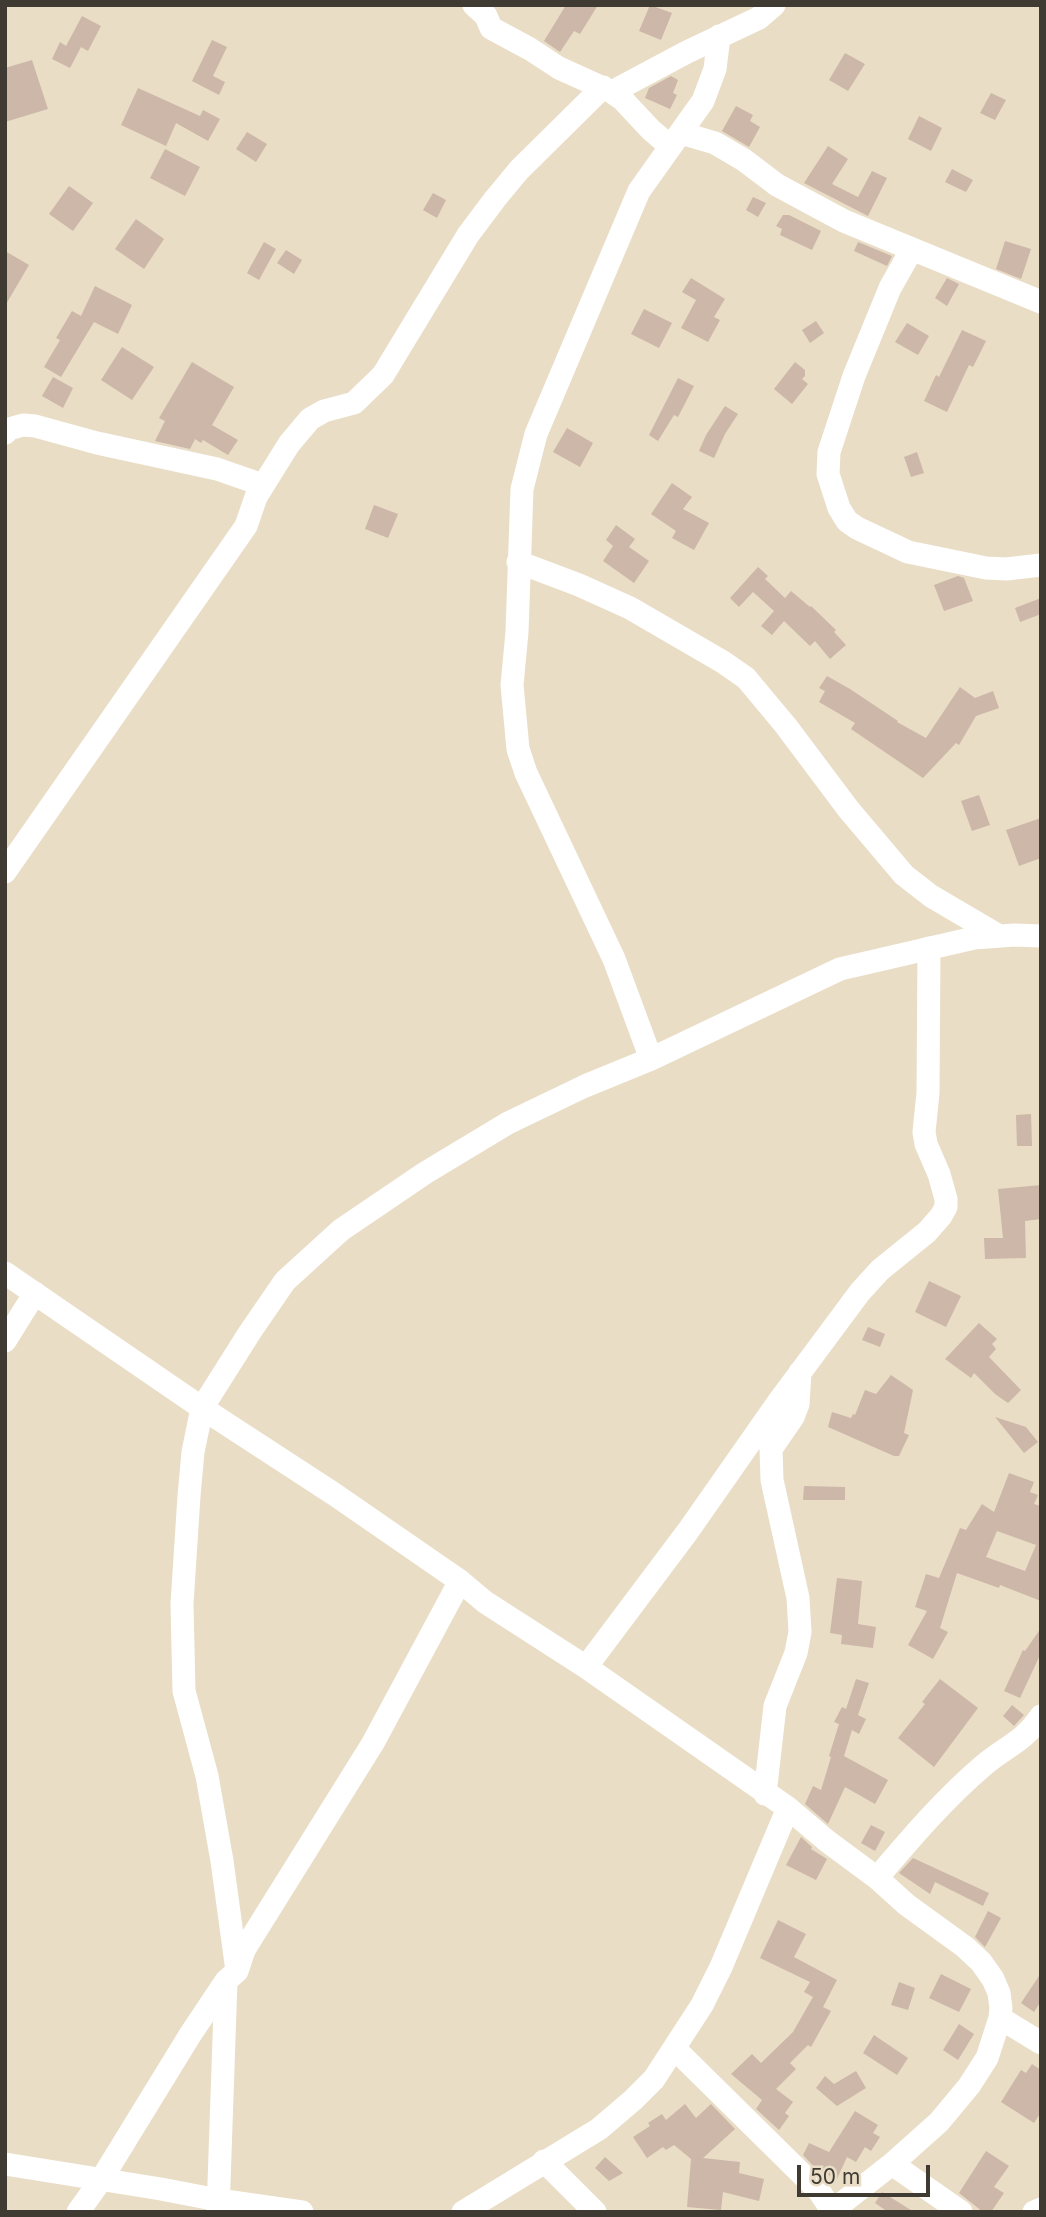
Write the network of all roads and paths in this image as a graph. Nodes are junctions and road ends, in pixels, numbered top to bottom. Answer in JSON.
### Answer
{"nodes":[{"id":1,"x":474,"y":5,"type":"edge"},
{"id":2,"x":774,"y":5,"type":"edge"},
{"id":3,"x":719,"y":36,"type":"junction"},
{"id":4,"x":608,"y":89,"type":"junction"},
{"id":5,"x":676,"y":140,"type":"junction"},
{"id":6,"x":912,"y":249,"type":"junction"},
{"id":7,"x":1041,"y":302,"type":"edge"},
{"id":8,"x":5,"y":433,"type":"edge"},
{"id":9,"x":263,"y":485,"type":"junction"},
{"id":10,"x":518,"y":562,"type":"junction"},
{"id":11,"x":1041,"y":565,"type":"edge"},
{"id":12,"x":5,"y":872,"type":"edge"},
{"id":13,"x":999,"y":936,"type":"junction"},
{"id":14,"x":1041,"y":936,"type":"edge"},
{"id":15,"x":929,"y":947,"type":"junction"},
{"id":16,"x":650,"y":1059,"type":"junction"},
{"id":17,"x":5,"y":1273,"type":"edge"},
{"id":18,"x":35,"y":1293,"type":"junction"},
{"id":19,"x":5,"y":1341,"type":"edge"},
{"id":20,"x":800,"y":1372,"type":"junction"},
{"id":21,"x":202,"y":1408,"type":"junction"},
{"id":22,"x":460,"y":1581,"type":"junction"},
{"id":23,"x":586,"y":1667,"type":"junction"},
{"id":24,"x":1041,"y":1716,"type":"edge"},
{"id":25,"x":765,"y":1794,"type":"junction"},
{"id":26,"x":788,"y":1808,"type":"junction"},
{"id":27,"x":877,"y":1878,"type":"junction"},
{"id":28,"x":231,"y":1976,"type":"junction"},
{"id":29,"x":1000,"y":2018,"type":"junction"},
{"id":30,"x":1041,"y":2043,"type":"edge"},
{"id":31,"x":675,"y":2049,"type":"junction"},
{"id":32,"x":544,"y":2161,"type":"junction"},
{"id":33,"x":5,"y":2164,"type":"edge"},
{"id":34,"x":892,"y":2164,"type":"junction"},
{"id":35,"x":101,"y":2180,"type":"junction"},
{"id":36,"x":218,"y":2206,"type":"edge"},
{"id":37,"x":1041,"y":2209,"type":"edge"},
{"id":38,"x":833,"y":2211,"type":"edge"},
{"id":39,"x":78,"y":2212,"type":"edge"},
{"id":40,"x":302,"y":2212,"type":"edge"},
{"id":41,"x":463,"y":2212,"type":"edge"},
{"id":42,"x":595,"y":2212,"type":"edge"},
{"id":43,"x":961,"y":2212,"type":"edge"},
{"id":44,"x":1034,"y":2212,"type":"edge"}],
"edges":[{"from":1,"to":4,"type":"street"},
{"from":2,"to":3,"type":"street"},
{"from":3,"to":4,"type":"street"},
{"from":3,"to":5,"type":"street"},
{"from":4,"to":5,"type":"street"},
{"from":4,"to":9,"type":"street"},
{"from":5,"to":6,"type":"street"},
{"from":5,"to":10,"type":"street"},
{"from":6,"to":7,"type":"street"},
{"from":6,"to":11,"type":"street"},
{"from":8,"to":9,"type":"street"},
{"from":9,"to":12,"type":"street"},
{"from":10,"to":13,"type":"street"},
{"from":10,"to":16,"type":"street"},
{"from":13,"to":14,"type":"street"},
{"from":13,"to":15,"type":"street"},
{"from":15,"to":16,"type":"street"},
{"from":15,"to":20,"type":"street"},
{"from":16,"to":21,"type":"street"},
{"from":17,"to":18,"type":"street"},
{"from":18,"to":19,"type":"street"},
{"from":18,"to":21,"type":"street"},
{"from":20,"to":23,"type":"street"},
{"from":20,"to":25,"type":"street"},
{"from":21,"to":22,"type":"street"},
{"from":21,"to":28,"type":"street"},
{"from":22,"to":23,"type":"street"},
{"from":22,"to":28,"type":"street"},
{"from":23,"to":25,"type":"street"},
{"from":24,"to":27,"type":"street"},
{"from":25,"to":26,"type":"street"},
{"from":26,"to":27,"type":"street"},
{"from":26,"to":31,"type":"street"},
{"from":27,"to":29,"type":"street"},
{"from":28,"to":35,"type":"street"},
{"from":28,"to":36,"type":"street"},
{"from":29,"to":30,"type":"street"},
{"from":29,"to":34,"type":"street"},
{"from":31,"to":32,"type":"street"},
{"from":31,"to":38,"type":"street"},
{"from":32,"to":41,"type":"street"},
{"from":32,"to":42,"type":"street"},
{"from":33,"to":35,"type":"street"},
{"from":34,"to":38,"type":"street"},
{"from":34,"to":43,"type":"street"},
{"from":35,"to":36,"type":"street"},
{"from":35,"to":39,"type":"street"},
{"from":36,"to":40,"type":"street"},
{"from":37,"to":44,"type":"street"}]}
